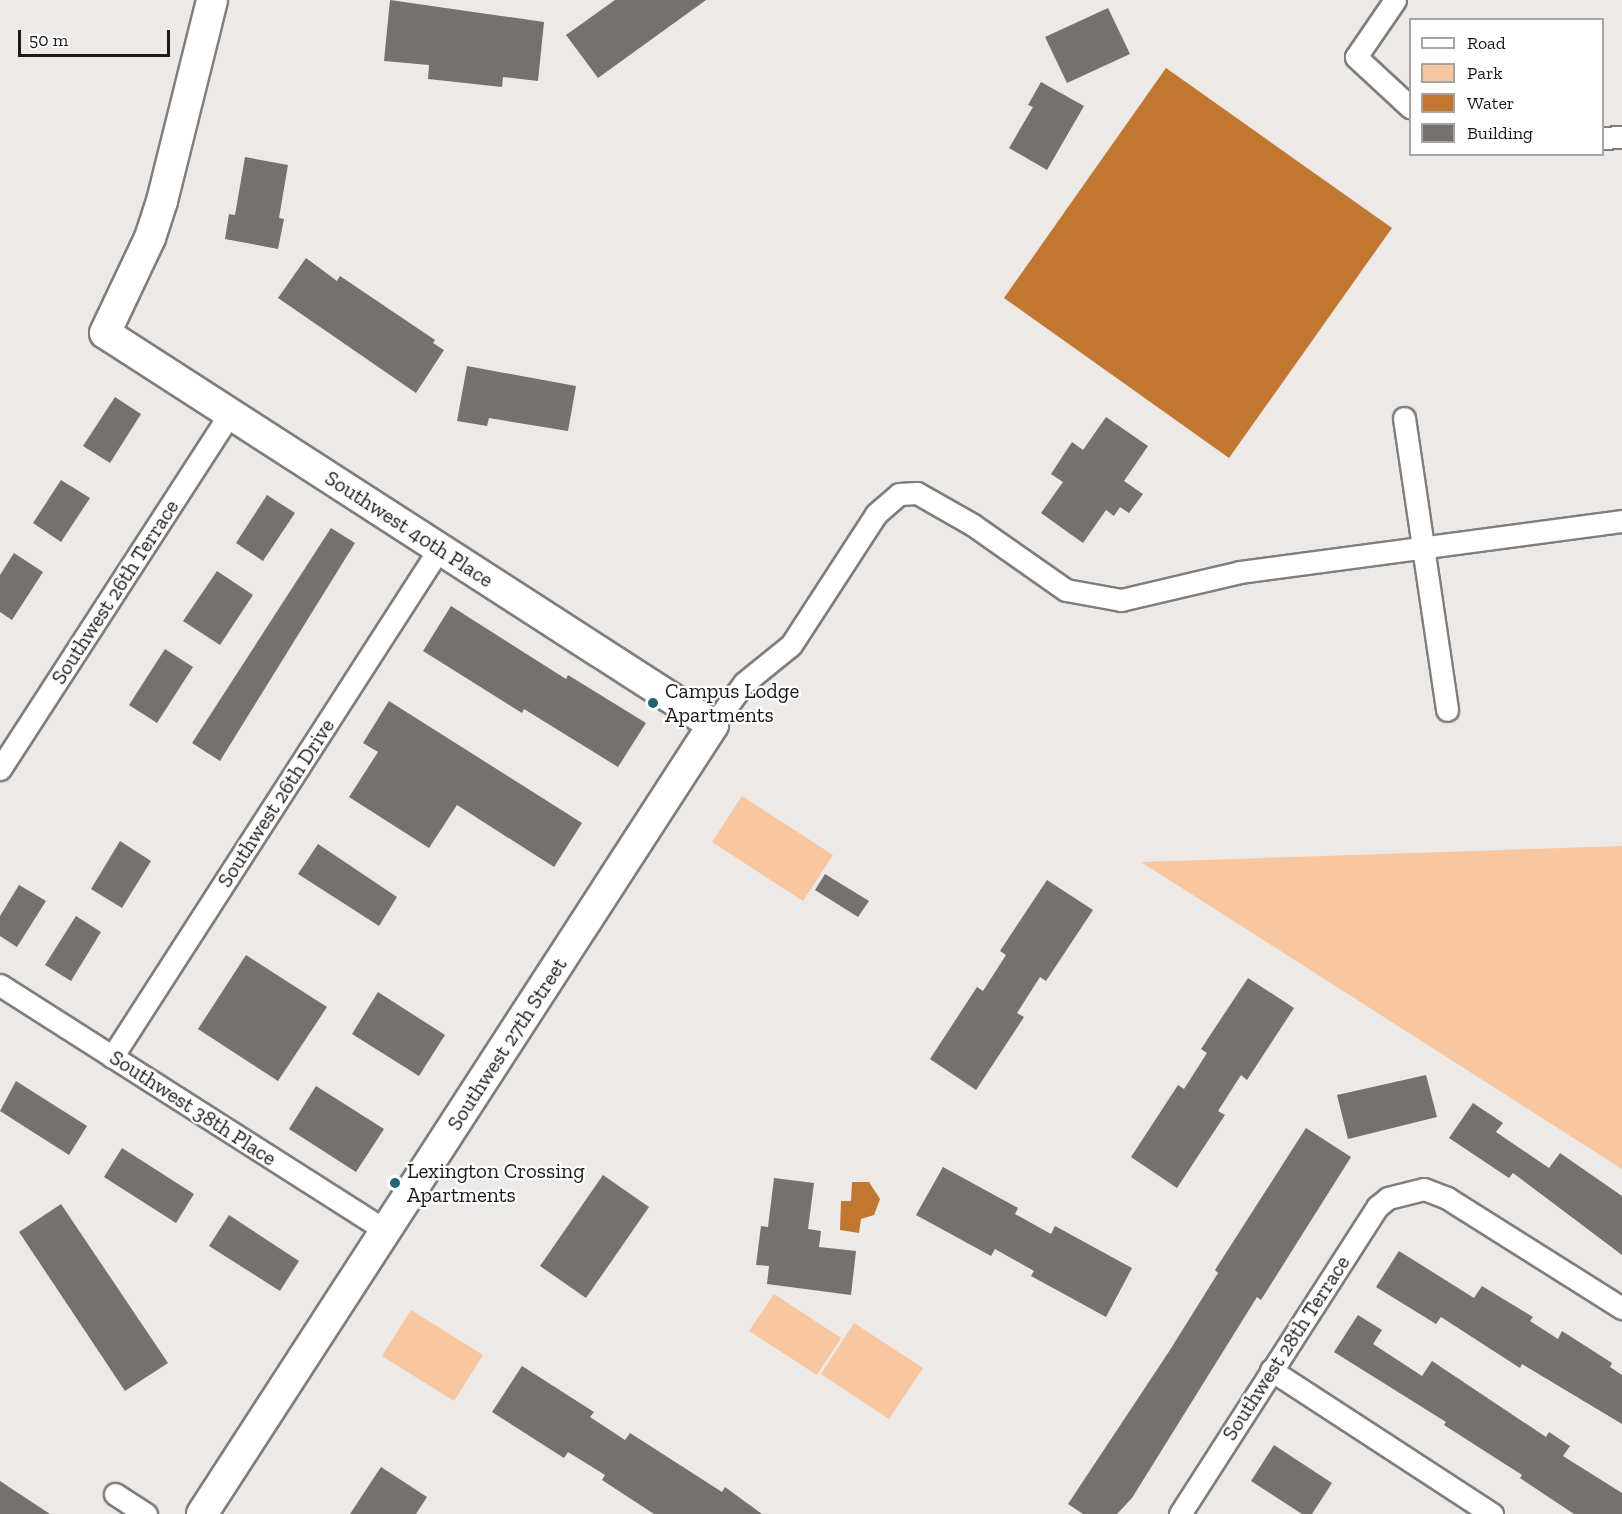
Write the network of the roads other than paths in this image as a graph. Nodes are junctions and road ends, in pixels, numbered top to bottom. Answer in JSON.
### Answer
{"nodes":[{"id":1,"x":212,"y":0,"type":"edge"},
{"id":2,"x":1395,"y":0,"type":"edge"},
{"id":3,"x":1409,"y":106,"type":"edge"},
{"id":4,"x":1622,"y":137,"type":"edge"},
{"id":5,"x":1604,"y":138,"type":"edge"},
{"id":6,"x":230,"y":414,"type":"junction"},
{"id":7,"x":1404,"y":418,"type":"dead end"},
{"id":8,"x":1622,"y":521,"type":"edge"},
{"id":9,"x":440,"y":549,"type":"junction"},
{"id":10,"x":1426,"y":549,"type":"junction"},
{"id":11,"x":1447,"y":710,"type":"dead end"},
{"id":12,"x":713,"y":725,"type":"junction"},
{"id":13,"x":0,"y":769,"type":"edge"},
{"id":14,"x":0,"y":985,"type":"edge"},
{"id":15,"x":112,"y":1057,"type":"junction"},
{"id":16,"x":386,"y":1231,"type":"junction"},
{"id":17,"x":1622,"y":1308,"type":"edge"},
{"id":18,"x":1271,"y":1370,"type":"junction"},
{"id":19,"x":115,"y":1494,"type":"dead end"},
{"id":20,"x":146,"y":1514,"type":"edge"},
{"id":21,"x":202,"y":1514,"type":"edge"},
{"id":22,"x":1180,"y":1514,"type":"edge"},
{"id":23,"x":1492,"y":1514,"type":"edge"}],
"edges":[{"from":1,"to":6,"type":"street","name":"Southwest 40th Place"},
{"from":2,"to":3,"type":"street"},
{"from":4,"to":5,"type":"street"},
{"from":6,"to":9,"type":"street","name":"Southwest 40th Place"},
{"from":6,"to":13,"type":"street","name":"Southwest 26th Terrace"},
{"from":7,"to":10,"type":"street"},
{"from":8,"to":10,"type":"street"},
{"from":9,"to":12,"type":"street","name":"Southwest 40th Place"},
{"from":9,"to":15,"type":"street","name":"Southwest 26th Drive"},
{"from":10,"to":11,"type":"street"},
{"from":10,"to":12,"type":"street"},
{"from":12,"to":16,"type":"street","name":"Southwest 27th Street"},
{"from":14,"to":15,"type":"street","name":"Southwest 38th Place"},
{"from":15,"to":16,"type":"street","name":"Southwest 38th Place"},
{"from":16,"to":21,"type":"street","name":"Southwest 27th Street"},
{"from":17,"to":18,"type":"street","name":"Southwest 28th Terrace"},
{"from":18,"to":22,"type":"street","name":"Southwest 28th Terrace"},
{"from":18,"to":23,"type":"street"},
{"from":19,"to":20,"type":"street"}]}
